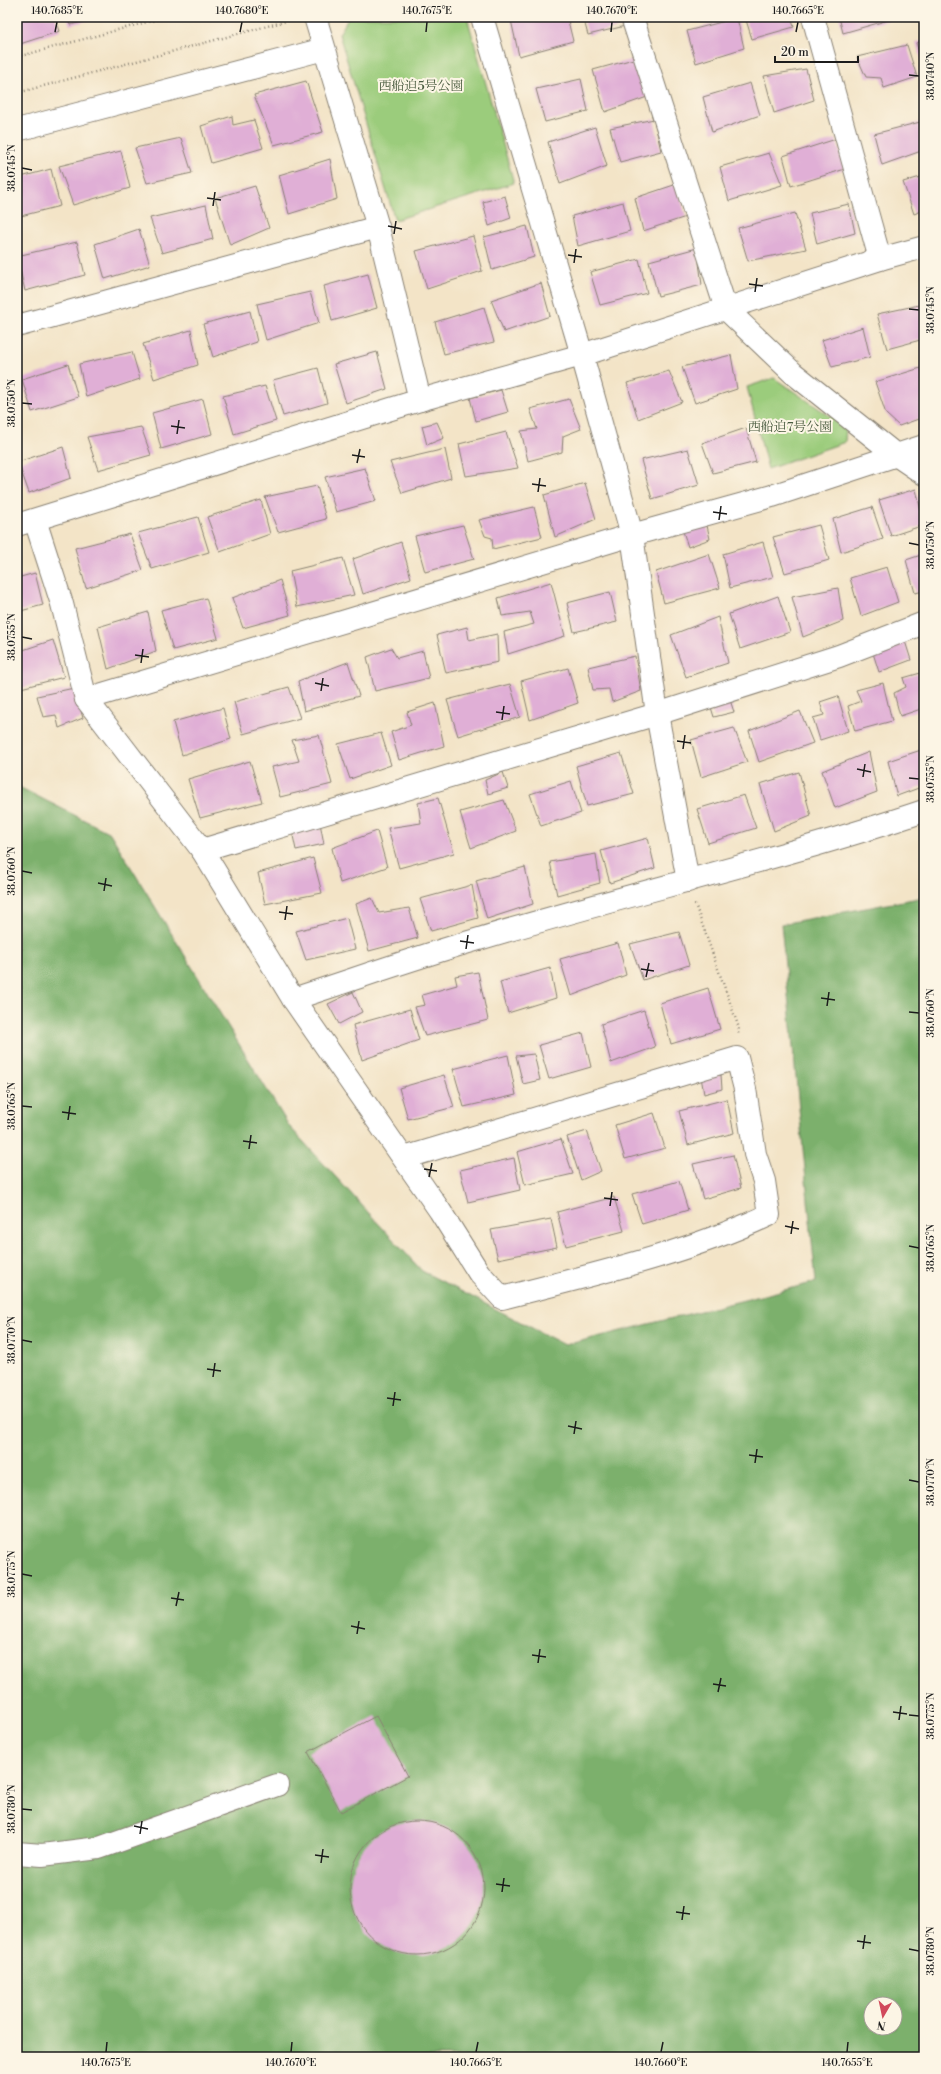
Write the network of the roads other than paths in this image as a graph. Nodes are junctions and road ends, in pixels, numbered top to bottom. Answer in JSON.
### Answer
{"nodes":[{"id":1,"x":482,"y":17,"type":"edge"},
{"id":2,"x":632,"y":17,"type":"edge"},
{"id":3,"x":812,"y":17,"type":"edge"},
{"id":4,"x":305,"y":18,"type":"edge"},
{"id":5,"x":324,"y":49,"type":"junction"},
{"id":6,"x":17,"y":130,"type":"edge"},
{"id":7,"x":378,"y":227,"type":"junction"},
{"id":8,"x":924,"y":247,"type":"edge"},
{"id":9,"x":880,"y":259,"type":"junction"},
{"id":10,"x":726,"y":310,"type":"junction"},
{"id":11,"x":17,"y":326,"type":"edge"},
{"id":12,"x":582,"y":355,"type":"junction"},
{"id":13,"x":420,"y":400,"type":"junction"},
{"id":14,"x":924,"y":446,"type":"edge"},
{"id":15,"x":896,"y":455,"type":"junction"},
{"id":16,"x":924,"y":474,"type":"edge"},
{"id":17,"x":26,"y":523,"type":"edge"},
{"id":18,"x":632,"y":535,"type":"junction"},
{"id":19,"x":924,"y":623,"type":"edge"},
{"id":20,"x":86,"y":699,"type":"junction"},
{"id":21,"x":657,"y":714,"type":"junction"},
{"id":22,"x":924,"y":811,"type":"edge"},
{"id":23,"x":202,"y":850,"type":"junction"},
{"id":24,"x":688,"y":881,"type":"junction"},
{"id":25,"x":293,"y":999,"type":"junction"},
{"id":26,"x":404,"y":1158,"type":"junction"},
{"id":27,"x":276,"y":1785,"type":"dead end"},
{"id":28,"x":17,"y":1853,"type":"edge"}],
"edges":[{"from":1,"to":12,"type":"street"},
{"from":2,"to":10,"type":"street"},
{"from":3,"to":9,"type":"street"},
{"from":4,"to":5,"type":"street"},
{"from":5,"to":6,"type":"street"},
{"from":5,"to":7,"type":"street"},
{"from":7,"to":11,"type":"street"},
{"from":7,"to":13,"type":"street"},
{"from":8,"to":9,"type":"street"},
{"from":9,"to":10,"type":"street"},
{"from":10,"to":12,"type":"street"},
{"from":10,"to":15,"type":"street"},
{"from":12,"to":13,"type":"street"},
{"from":12,"to":18,"type":"street"},
{"from":13,"to":17,"type":"street"},
{"from":14,"to":15,"type":"street"},
{"from":15,"to":16,"type":"street"},
{"from":15,"to":18,"type":"street"},
{"from":17,"to":20,"type":"street"},
{"from":18,"to":20,"type":"street"},
{"from":18,"to":21,"type":"street"},
{"from":19,"to":21,"type":"street"},
{"from":20,"to":23,"type":"street"},
{"from":21,"to":23,"type":"street"},
{"from":21,"to":24,"type":"street"},
{"from":22,"to":24,"type":"street"},
{"from":23,"to":25,"type":"street"},
{"from":24,"to":25,"type":"street"},
{"from":25,"to":26,"type":"street"},
{"from":26,"to":26,"type":"street"},
{"from":27,"to":28,"type":"street"}]}
